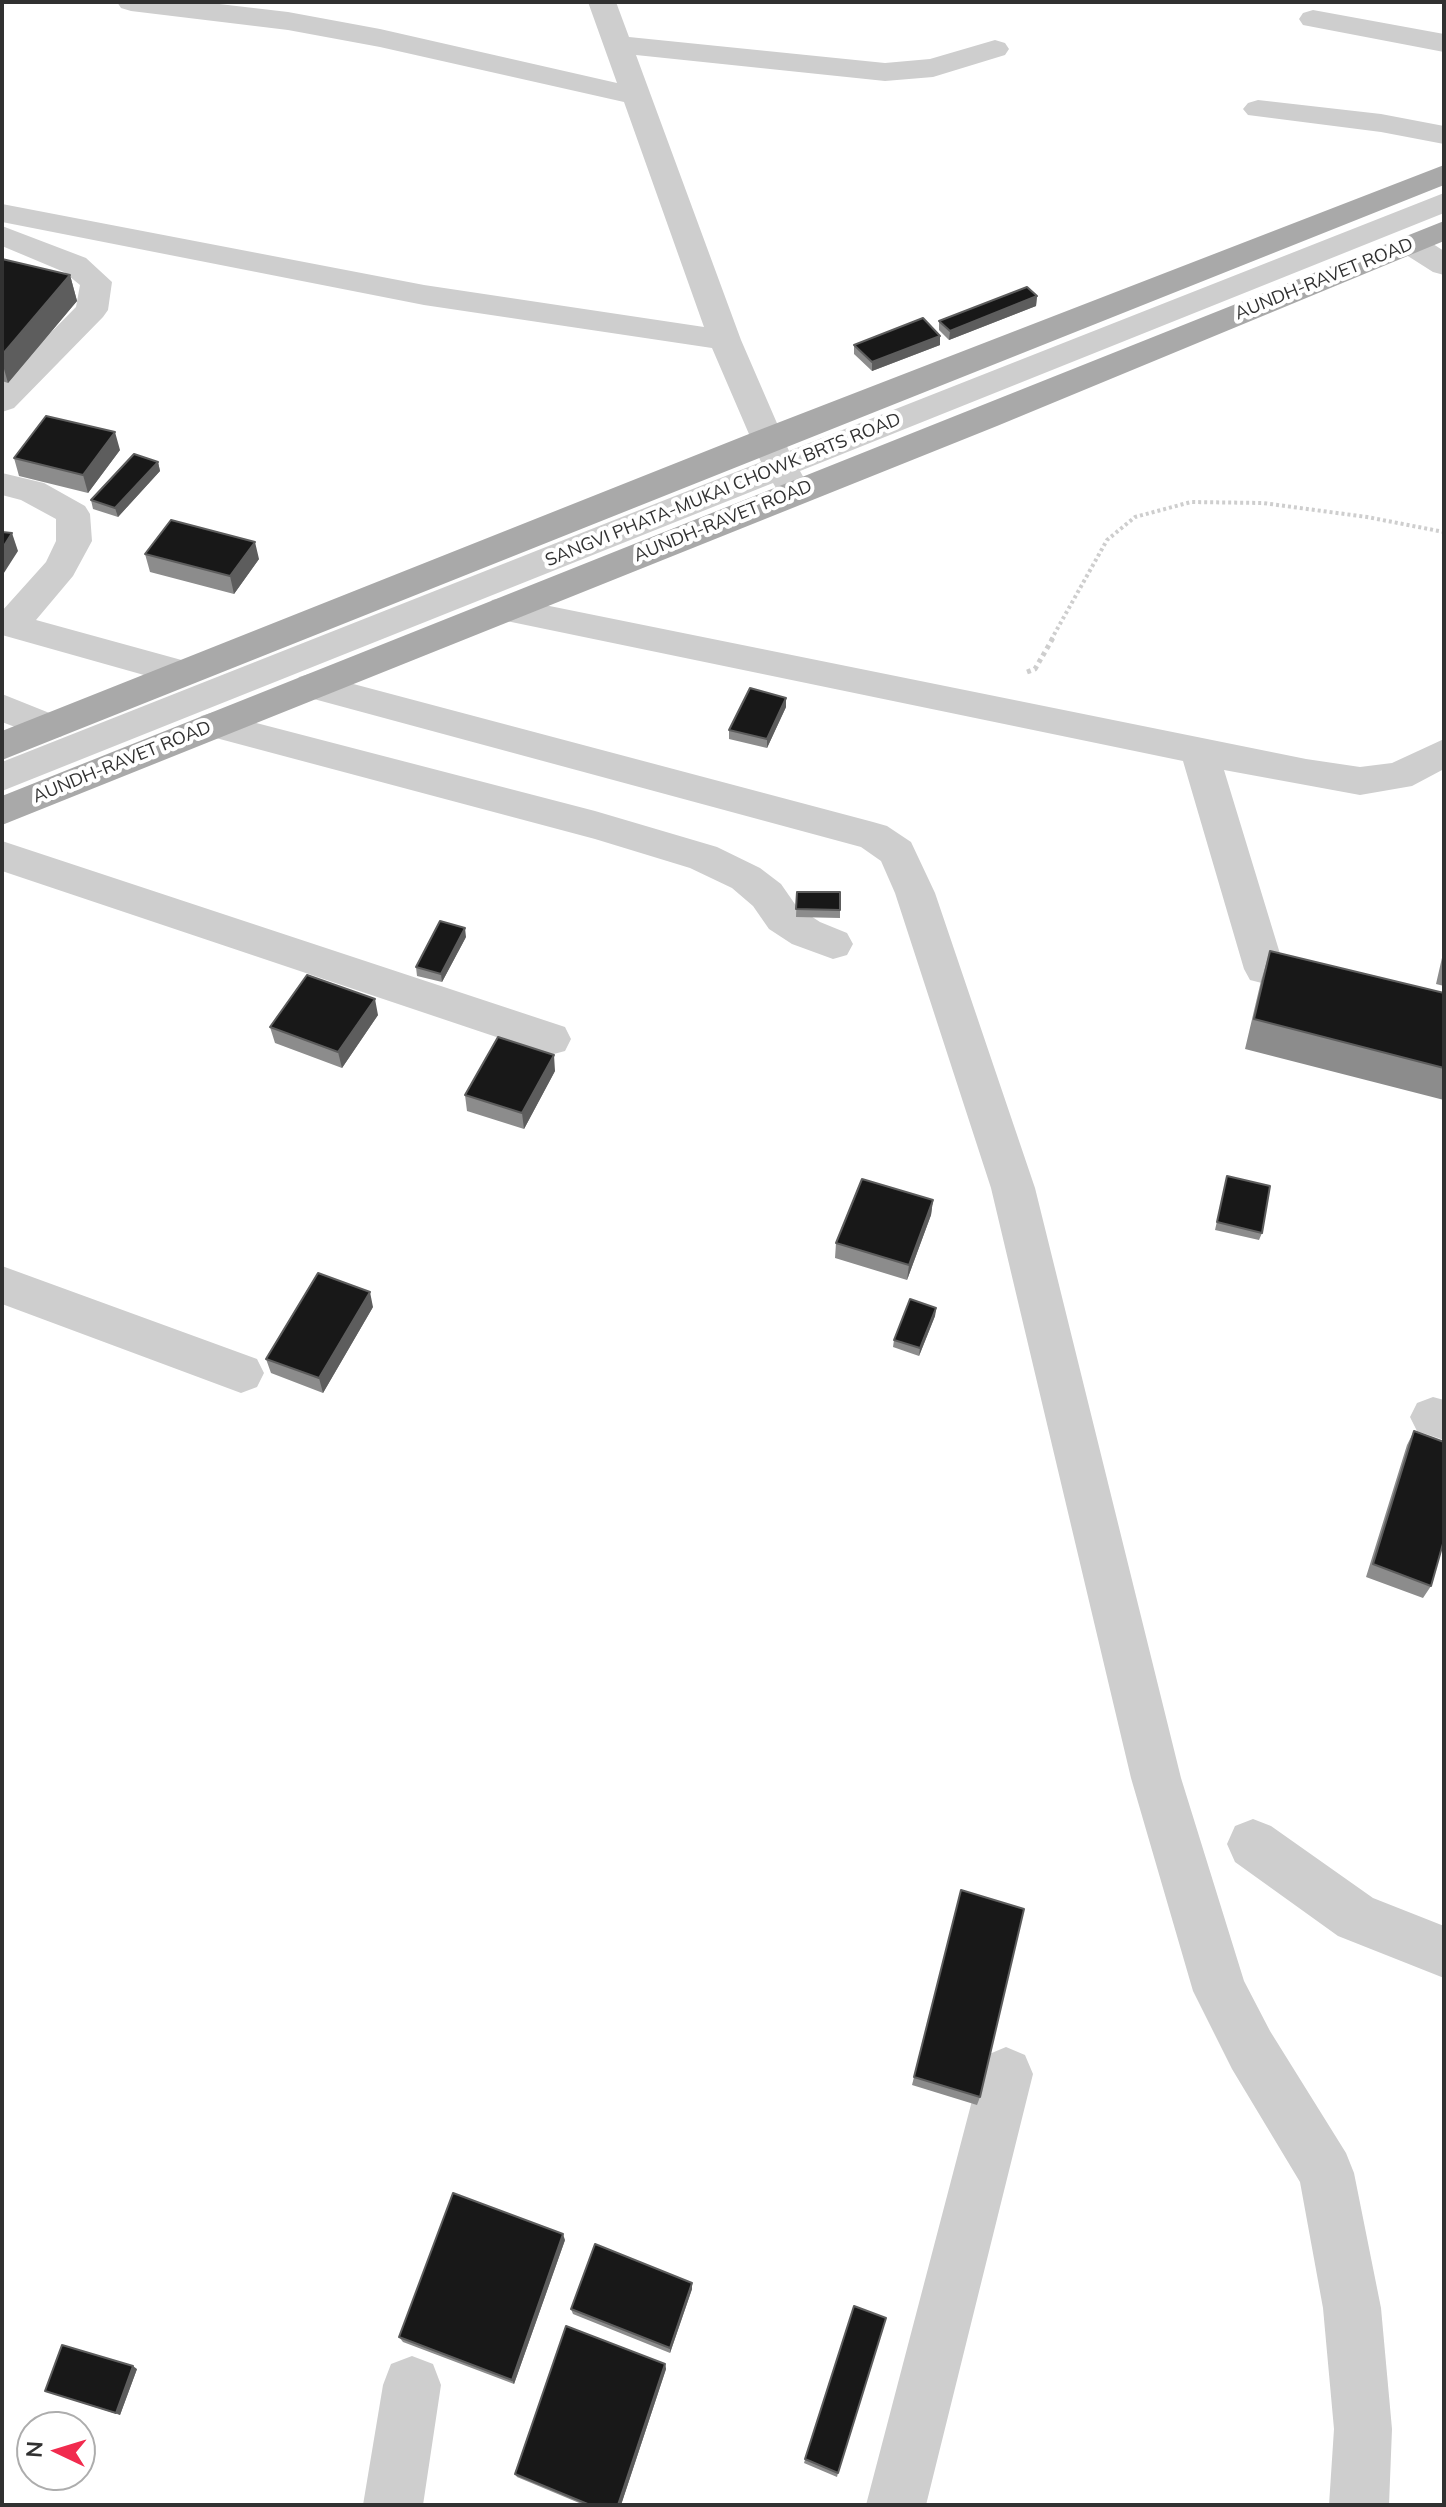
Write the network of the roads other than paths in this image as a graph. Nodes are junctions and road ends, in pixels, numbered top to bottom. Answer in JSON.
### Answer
{"nodes":[{"id":1,"x":131,"y":2,"type":"edge"},
{"id":2,"x":602,"y":2,"type":"edge"},
{"id":3,"x":1313,"y":19,"type":"dead end"},
{"id":4,"x":1444,"y":43,"type":"edge"},
{"id":5,"x":617,"y":44,"type":"junction"},
{"id":6,"x":995,"y":49,"type":"dead end"},
{"id":7,"x":636,"y":96,"type":"junction"},
{"id":8,"x":1258,"y":109,"type":"dead end"},
{"id":9,"x":1444,"y":135,"type":"edge"},
{"id":10,"x":1444,"y":174,"type":"edge"},
{"id":11,"x":1444,"y":202,"type":"edge"},
{"id":12,"x":2,"y":213,"type":"edge"},
{"id":13,"x":1444,"y":230,"type":"edge"},
{"id":14,"x":2,"y":235,"type":"edge"},
{"id":15,"x":1411,"y":244,"type":"junction"},
{"id":16,"x":1444,"y":265,"type":"edge"},
{"id":17,"x":725,"y":340,"type":"junction"},
{"id":18,"x":2,"y":401,"type":"edge"},
{"id":19,"x":781,"y":467,"type":"junction"},
{"id":20,"x":2,"y":484,"type":"edge"},
{"id":21,"x":505,"y":609,"type":"junction"},
{"id":22,"x":7,"y":624,"type":"edge"},
{"id":23,"x":183,"y":673,"type":"junction"},
{"id":24,"x":312,"y":686,"type":"junction"},
{"id":25,"x":2,"y":707,"type":"edge"},
{"id":26,"x":214,"y":725,"type":"junction"},
{"id":27,"x":49,"y":727,"type":"junction"},
{"id":28,"x":2,"y":746,"type":"edge"},
{"id":29,"x":1199,"y":751,"type":"junction"},
{"id":30,"x":1444,"y":753,"type":"edge"},
{"id":31,"x":2,"y":777,"type":"edge"},
{"id":32,"x":2,"y":811,"type":"edge"},
{"id":33,"x":2,"y":856,"type":"edge"},
{"id":34,"x":833,"y":944,"type":"dead end"},
{"id":35,"x":1354,"y":989,"type":"edge"},
{"id":36,"x":550,"y":1039,"type":"dead end"},
{"id":37,"x":2,"y":1285,"type":"edge"},
{"id":38,"x":241,"y":1373,"type":"dead end"},
{"id":39,"x":1253,"y":1844,"type":"dead end"},
{"id":40,"x":1444,"y":1952,"type":"edge"},
{"id":41,"x":1006,"y":2074,"type":"dead end"},
{"id":42,"x":412,"y":2385,"type":"dead end"},
{"id":43,"x":393,"y":2505,"type":"edge"},
{"id":44,"x":896,"y":2505,"type":"edge"},
{"id":45,"x":1359,"y":2505,"type":"edge"}],
"edges":[{"from":1,"to":7,"type":"street"},
{"from":2,"to":5,"type":"street"},
{"from":3,"to":4,"type":"street"},
{"from":5,"to":6,"type":"street"},
{"from":5,"to":7,"type":"street"},
{"from":7,"to":17,"type":"street"},
{"from":8,"to":9,"type":"street"},
{"from":10,"to":19,"type":"main road","name":"AUNDH-RAVET ROAD"},
{"from":11,"to":19,"type":"street","name":"SANGVI PHATA-MUKAI CHOWK BRTS ROAD"},
{"from":12,"to":17,"type":"street"},
{"from":13,"to":15,"type":"main road","name":"AUNDH-RAVET ROAD"},
{"from":14,"to":18,"type":"street"},
{"from":15,"to":16,"type":"street"},
{"from":15,"to":19,"type":"main road","name":"AUNDH-RAVET ROAD"},
{"from":17,"to":19,"type":"street"},
{"from":19,"to":21,"type":"main road","name":"AUNDH-RAVET ROAD"},
{"from":19,"to":23,"type":"main road","name":"AUNDH-RAVET ROAD"},
{"from":19,"to":31,"type":"street","name":"SANGVI PHATA-MUKAI CHOWK BRTS ROAD"},
{"from":20,"to":22,"type":"street"},
{"from":21,"to":24,"type":"main road","name":"AUNDH-RAVET ROAD"},
{"from":21,"to":29,"type":"street"},
{"from":22,"to":23,"type":"street"},
{"from":23,"to":27,"type":"main road","name":"AUNDH-RAVET ROAD"},
{"from":24,"to":26,"type":"main road","name":"AUNDH-RAVET ROAD"},
{"from":24,"to":45,"type":"street"},
{"from":25,"to":27,"type":"street"},
{"from":26,"to":32,"type":"main road","name":"AUNDH-RAVET ROAD"},
{"from":26,"to":34,"type":"street"},
{"from":27,"to":28,"type":"main road","name":"AUNDH-RAVET ROAD"},
{"from":29,"to":30,"type":"street"},
{"from":29,"to":35,"type":"street"},
{"from":33,"to":36,"type":"street"},
{"from":37,"to":38,"type":"street"},
{"from":39,"to":40,"type":"street"},
{"from":41,"to":44,"type":"street"},
{"from":42,"to":43,"type":"street"}]}
